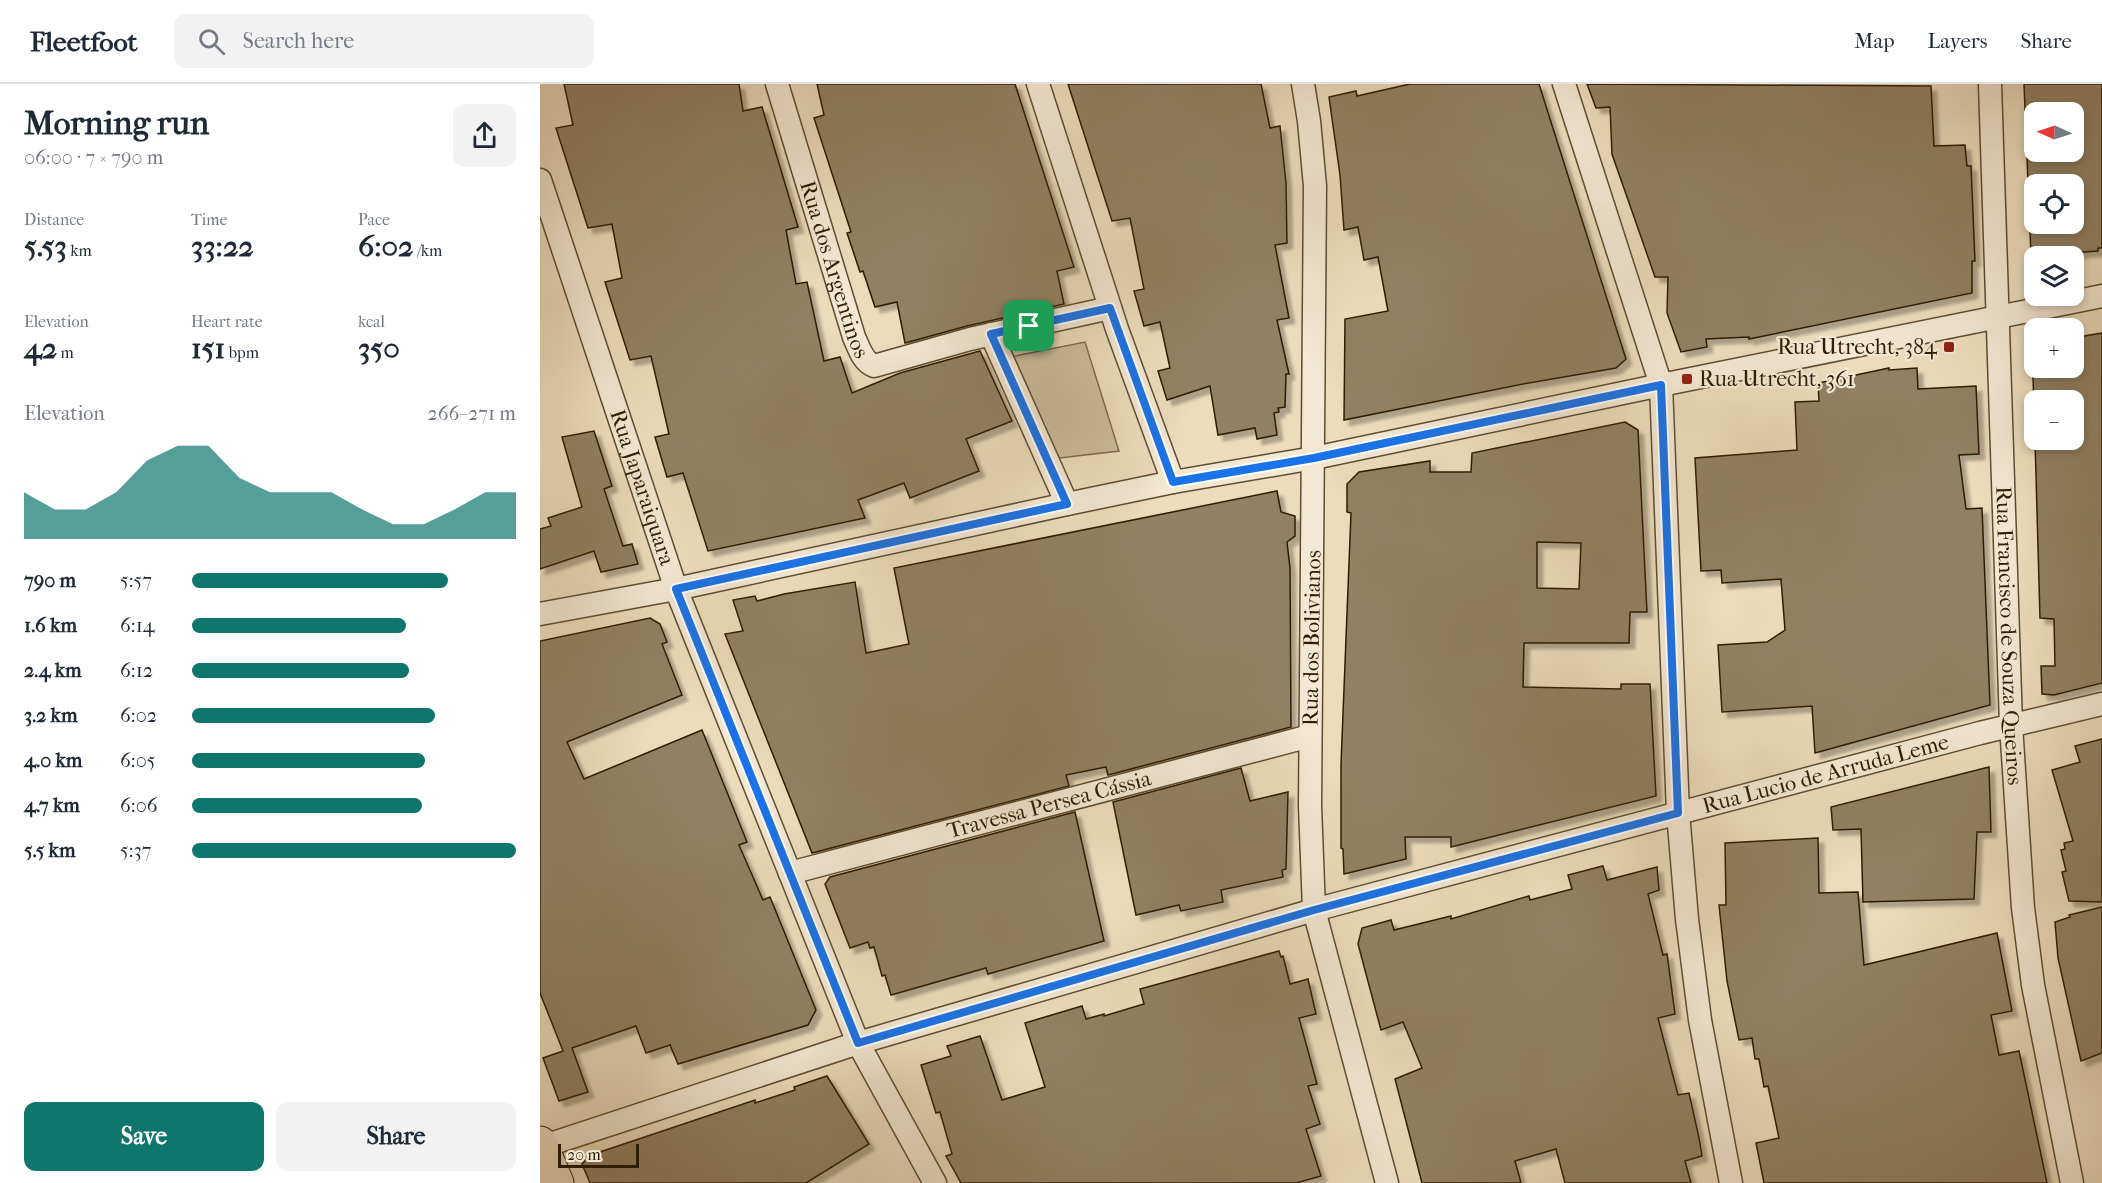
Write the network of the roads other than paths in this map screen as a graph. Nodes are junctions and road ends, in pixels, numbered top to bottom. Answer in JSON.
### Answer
{"nodes":[{"id":1,"x":777,"y":84,"type":"edge"},
{"id":2,"x":1038,"y":84,"type":"edge"},
{"id":3,"x":1303,"y":84,"type":"edge"},
{"id":4,"x":1564,"y":84,"type":"edge"},
{"id":5,"x":1990,"y":84,"type":"edge"},
{"id":6,"x":540,"y":180,"type":"edge"},
{"id":7,"x":2102,"y":296,"type":"edge"},
{"id":8,"x":1110,"y":308,"type":"junction"},
{"id":9,"x":1998,"y":317,"type":"junction"},
{"id":10,"x":991,"y":334,"type":"junction"},
{"id":11,"x":1661,"y":385,"type":"junction"},
{"id":12,"x":1314,"y":458,"type":"junction"},
{"id":13,"x":1173,"y":482,"type":"junction"},
{"id":14,"x":1067,"y":504,"type":"junction"},
{"id":15,"x":676,"y":589,"type":"junction"},
{"id":16,"x":540,"y":614,"type":"edge"},
{"id":17,"x":2102,"y":704,"type":"edge"},
{"id":18,"x":2011,"y":725,"type":"junction"},
{"id":19,"x":1310,"y":736,"type":"junction"},
{"id":20,"x":1678,"y":813,"type":"junction"},
{"id":21,"x":790,"y":873,"type":"junction"},
{"id":22,"x":1314,"y":910,"type":"junction"},
{"id":23,"x":858,"y":1043,"type":"junction"},
{"id":24,"x":541,"y":1145,"type":"edge"},
{"id":25,"x":557,"y":1183,"type":"edge"},
{"id":26,"x":935,"y":1183,"type":"edge"},
{"id":27,"x":1387,"y":1183,"type":"edge"},
{"id":28,"x":1731,"y":1183,"type":"edge"},
{"id":29,"x":2072,"y":1183,"type":"edge"}],
"edges":[{"from":1,"to":10,"type":"street","name":"Rua dos Argentinos"},
{"from":2,"to":8,"type":"street"},
{"from":3,"to":12,"type":"street","name":"Rua dos Bolivianos"},
{"from":4,"to":11,"type":"street"},
{"from":5,"to":9,"type":"street","name":"Rua Francisco de Souza Queiros"},
{"from":6,"to":15,"type":"street","name":"Rua Japaraiquara"},
{"from":7,"to":9,"type":"street"},
{"from":8,"to":10,"type":"street","name":"Rua dos Argentinos"},
{"from":8,"to":13,"type":"street"},
{"from":9,"to":11,"type":"street"},
{"from":9,"to":18,"type":"street","name":"Rua Francisco de Souza Queiros"},
{"from":10,"to":14,"type":"street"},
{"from":11,"to":12,"type":"street"},
{"from":11,"to":20,"type":"street"},
{"from":12,"to":13,"type":"street"},
{"from":12,"to":19,"type":"street","name":"Rua dos Bolivianos"},
{"from":13,"to":14,"type":"street"},
{"from":14,"to":15,"type":"street"},
{"from":15,"to":16,"type":"street"},
{"from":15,"to":21,"type":"street","name":"Rua Japaraiquara"},
{"from":17,"to":18,"type":"street","name":"Rua Lucio de Arruda Leme"},
{"from":18,"to":20,"type":"street","name":"Rua Lucio de Arruda Leme"},
{"from":18,"to":29,"type":"street","name":"Rua Francisco de Souza Queiros"},
{"from":19,"to":21,"type":"street","name":"Travessa Persea Cássia"},
{"from":19,"to":22,"type":"street","name":"Rua dos Bolivianos"},
{"from":20,"to":22,"type":"street","name":"Rua Lucio de Arruda Leme"},
{"from":20,"to":28,"type":"street"},
{"from":21,"to":23,"type":"street","name":"Rua Japaraiquara"},
{"from":22,"to":23,"type":"street","name":"Rua Lucio de Arruda Leme"},
{"from":22,"to":27,"type":"street","name":"Rua dos Bolivianos"},
{"from":23,"to":24,"type":"street","name":"Rua Lucio de Arruda Leme"},
{"from":23,"to":26,"type":"street","name":"Rua Japaraiquara"},
{"from":24,"to":25,"type":"main road"}]}
